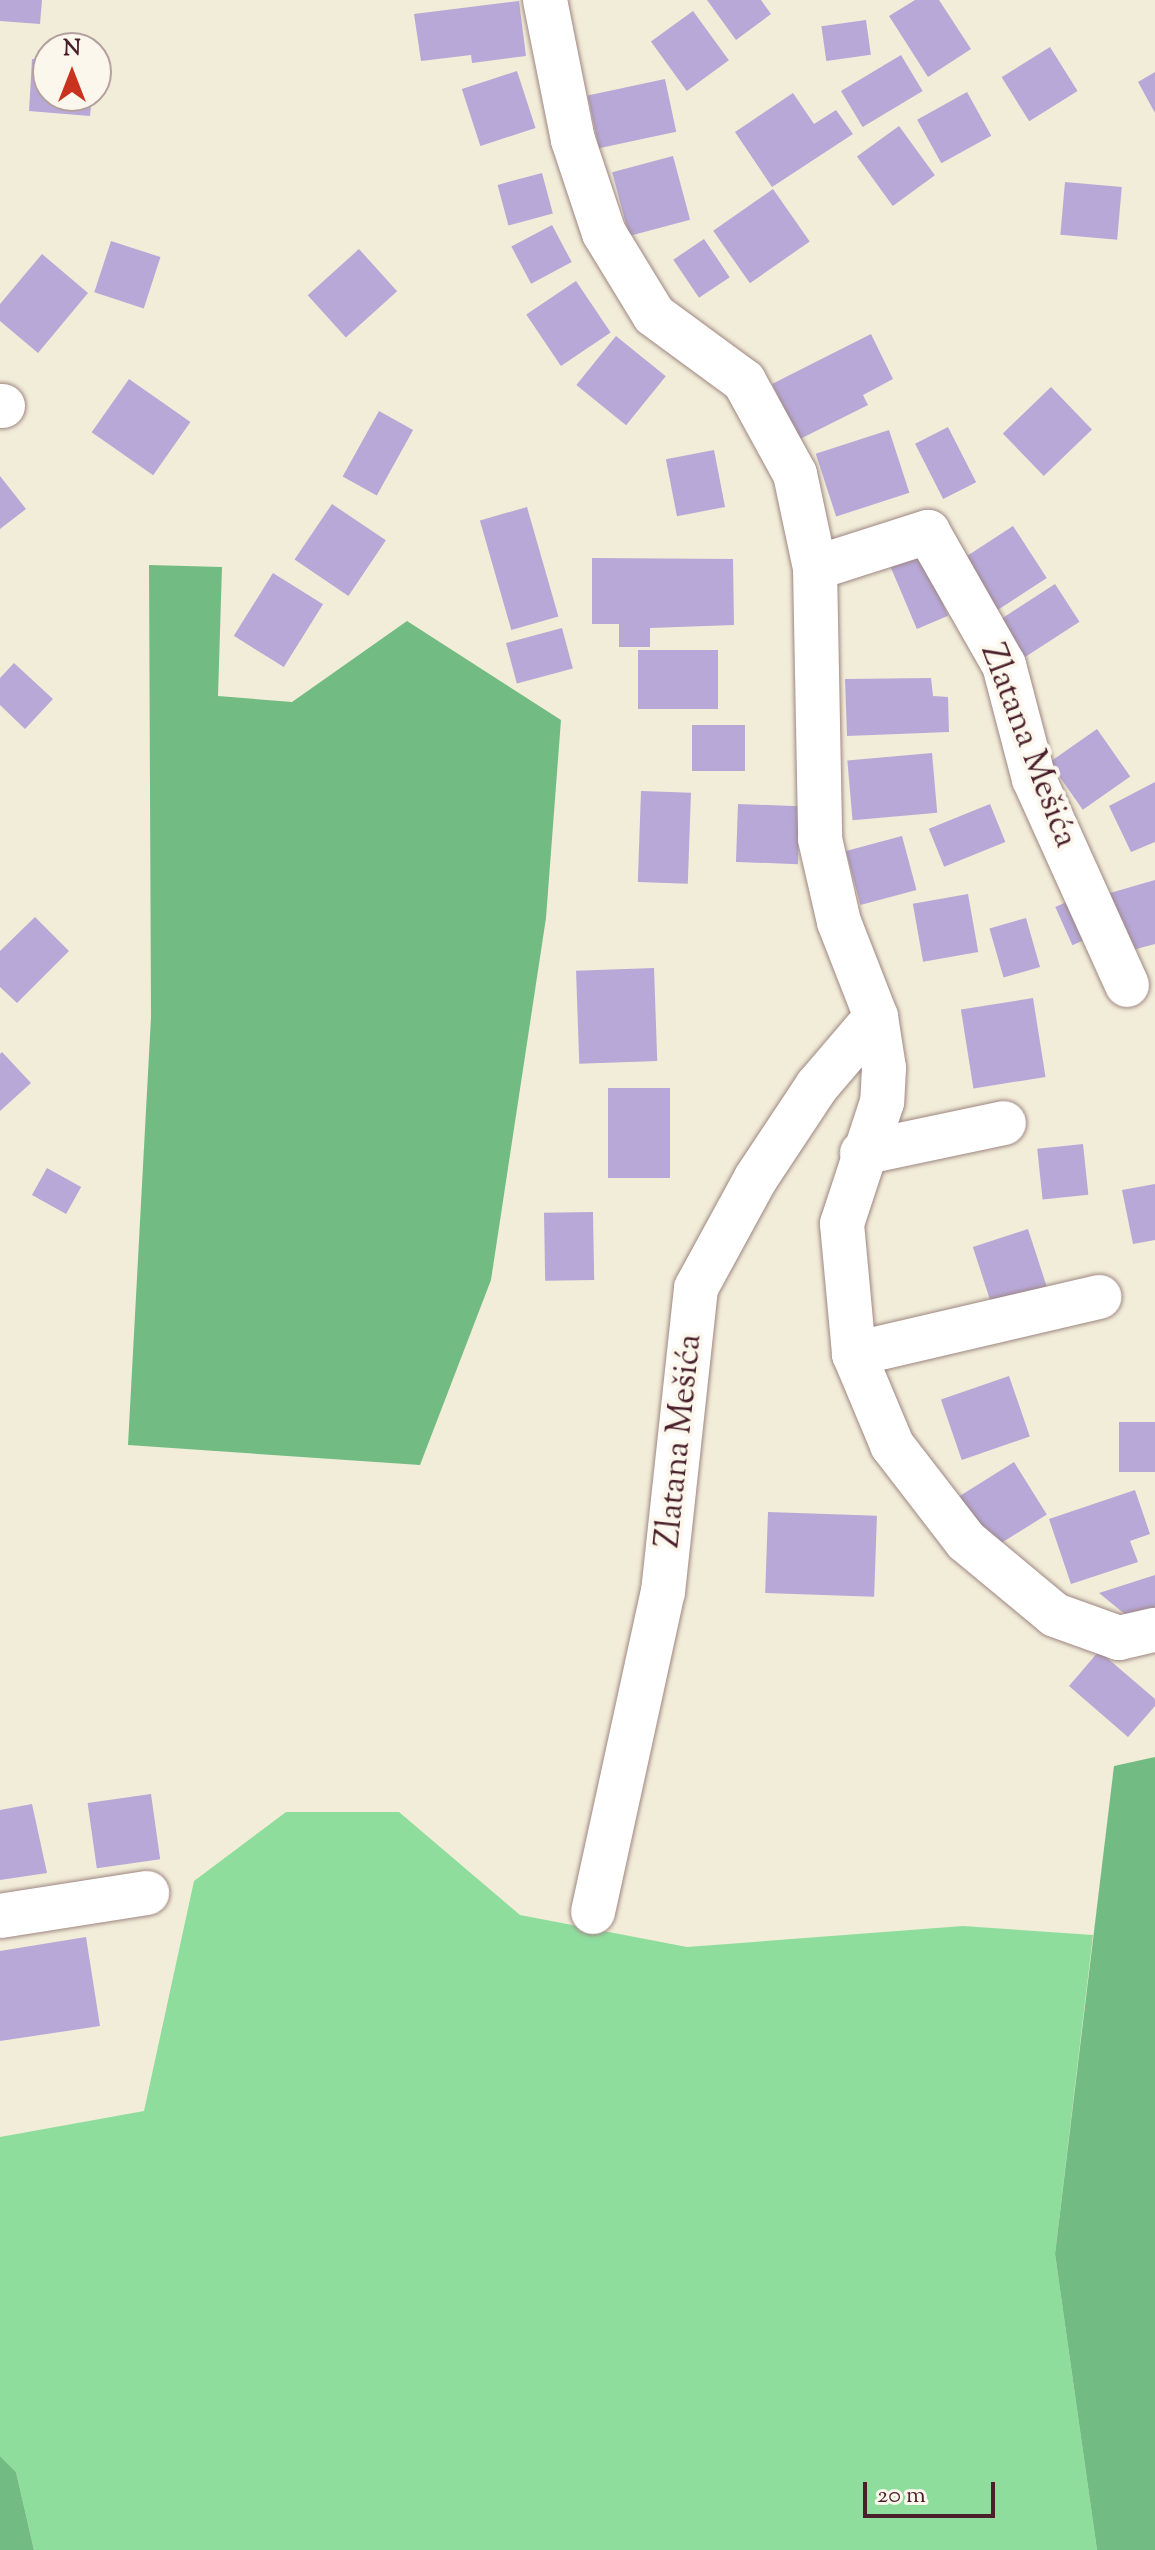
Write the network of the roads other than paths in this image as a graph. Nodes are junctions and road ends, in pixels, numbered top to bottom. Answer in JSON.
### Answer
{"nodes":[{"id":1,"x":548,"y":1,"type":"edge"},
{"id":2,"x":815,"y":568,"type":"junction"},
{"id":3,"x":1127,"y":985,"type":"dead end"},
{"id":4,"x":876,"y":1017,"type":"junction"},
{"id":5,"x":1004,"y":1123,"type":"dead end"},
{"id":6,"x":862,"y":1153,"type":"junction"},
{"id":7,"x":1099,"y":1297,"type":"dead end"},
{"id":8,"x":854,"y":1354,"type":"junction"},
{"id":9,"x":1155,"y":1630,"type":"edge"},
{"id":10,"x":147,"y":1893,"type":"dead end"},
{"id":11,"x":593,"y":1912,"type":"dead end"},
{"id":12,"x":0,"y":1916,"type":"edge"}],
"edges":[{"from":1,"to":2,"type":"street"},
{"from":2,"to":3,"type":"street","name":"Zlatana Mešića"},
{"from":2,"to":4,"type":"street"},
{"from":4,"to":6,"type":"street"},
{"from":4,"to":11,"type":"street","name":"Zlatana Mešića"},
{"from":5,"to":6,"type":"street"},
{"from":6,"to":8,"type":"street"},
{"from":7,"to":8,"type":"street"},
{"from":8,"to":9,"type":"street"},
{"from":10,"to":12,"type":"street"}]}
